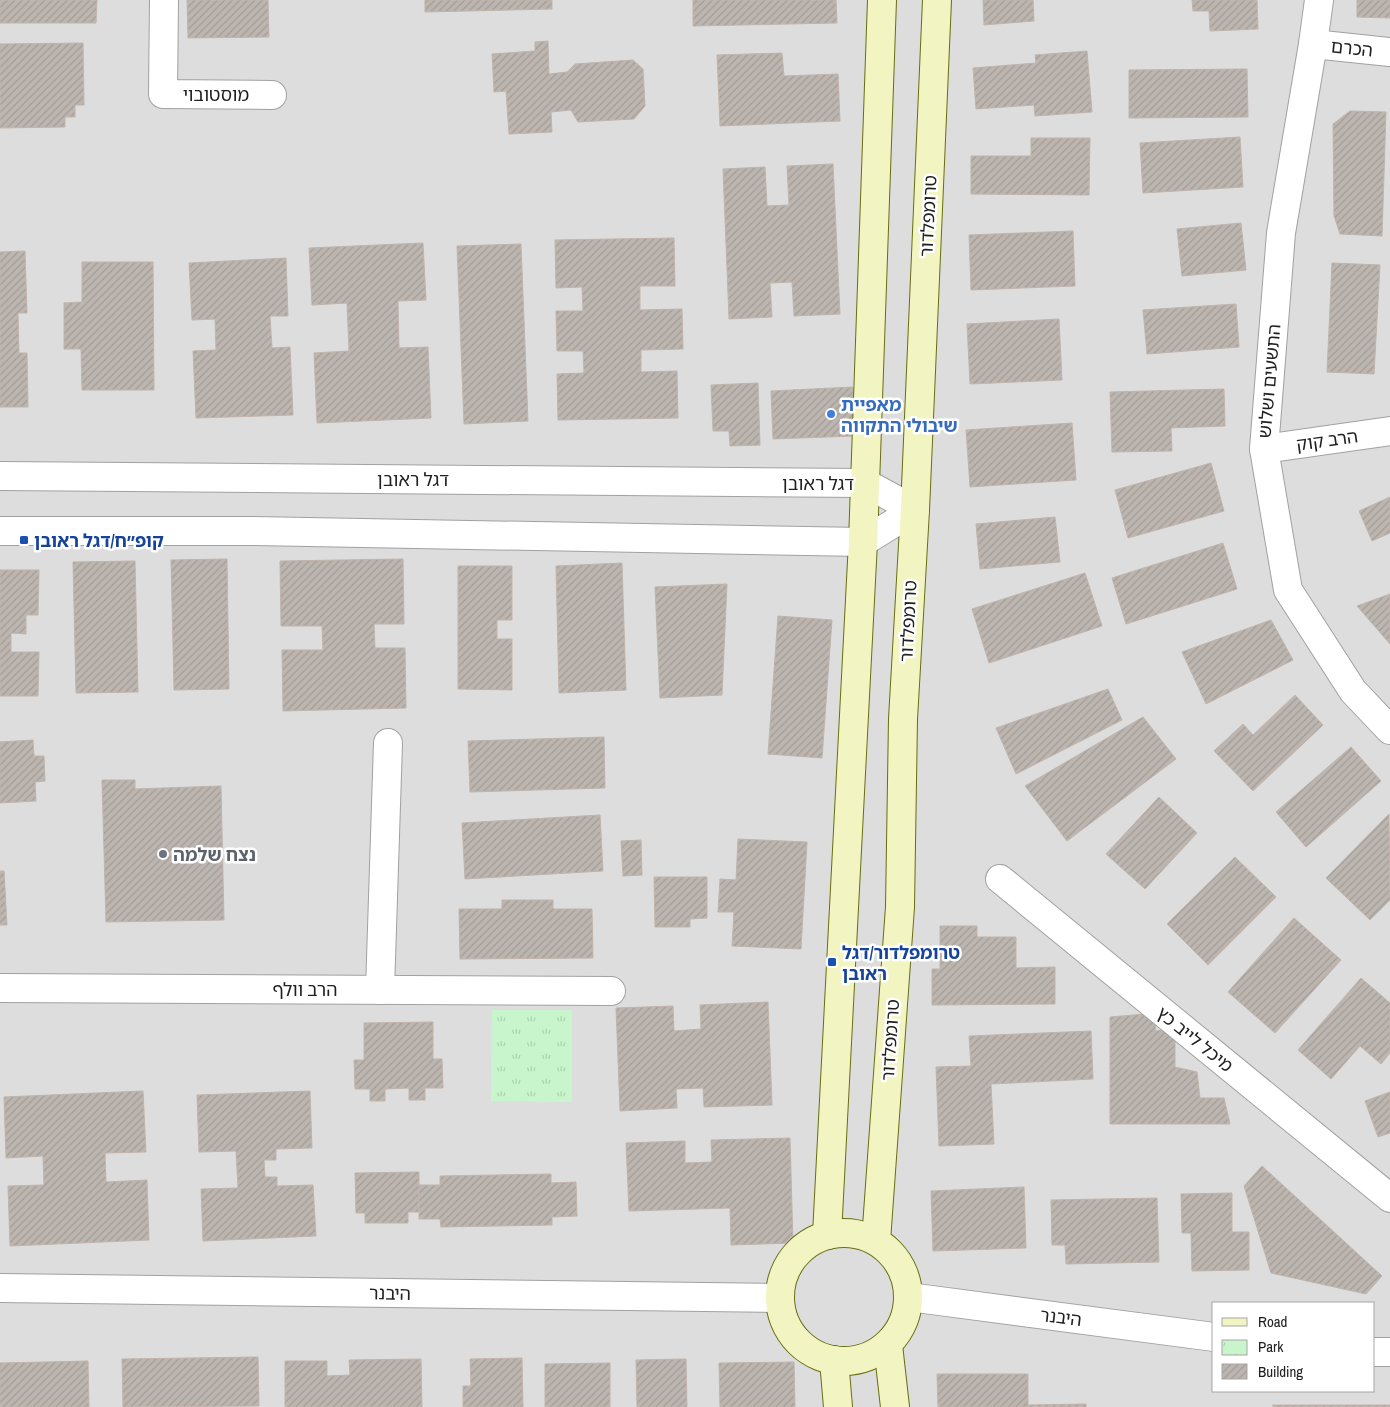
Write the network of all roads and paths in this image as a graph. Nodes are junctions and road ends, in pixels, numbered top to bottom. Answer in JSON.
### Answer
{"nodes":[{"id":1,"x":164,"y":0,"type":"edge"},
{"id":2,"x":882,"y":0,"type":"edge"},
{"id":3,"x":937,"y":0,"type":"edge"},
{"id":4,"x":1319,"y":0,"type":"edge"},
{"id":5,"x":1313,"y":44,"type":"junction"},
{"id":6,"x":1390,"y":52,"type":"edge"},
{"id":7,"x":272,"y":95,"type":"dead end"},
{"id":8,"x":1390,"y":431,"type":"edge"},
{"id":9,"x":1264,"y":449,"type":"junction"},
{"id":10,"x":0,"y":476,"type":"edge"},
{"id":11,"x":865,"y":483,"type":"junction"},
{"id":12,"x":915,"y":510,"type":"junction"},
{"id":13,"x":0,"y":530,"type":"edge"},
{"id":14,"x":863,"y":542,"type":"junction"},
{"id":15,"x":1390,"y":730,"type":"edge"},
{"id":16,"x":388,"y":743,"type":"dead end"},
{"id":17,"x":1000,"y":879,"type":"dead end"},
{"id":18,"x":0,"y":988,"type":"edge"},
{"id":19,"x":380,"y":990,"type":"junction"},
{"id":20,"x":611,"y":991,"type":"dead end"},
{"id":21,"x":1390,"y":1198,"type":"edge"},
{"id":22,"x":827,"y":1235,"type":"junction"},
{"id":23,"x":876,"y":1241,"type":"junction"},
{"id":24,"x":0,"y":1288,"type":"edge"},
{"id":25,"x":909,"y":1297,"type":"junction"},
{"id":26,"x":780,"y":1298,"type":"junction"},
{"id":27,"x":1212,"y":1337,"type":"edge"},
{"id":28,"x":888,"y":1345,"type":"junction"},
{"id":29,"x":1375,"y":1352,"type":"edge"},
{"id":30,"x":1390,"y":1352,"type":"edge"},
{"id":31,"x":834,"y":1360,"type":"junction"},
{"id":32,"x":838,"y":1407,"type":"edge"},
{"id":33,"x":895,"y":1407,"type":"edge"}],
"edges":[{"from":1,"to":7,"type":"street","name":"מוסטובוי"},
{"from":2,"to":11,"type":"main road"},
{"from":3,"to":12,"type":"main road","name":"טרומפלדור"},
{"from":4,"to":5,"type":"street","name":"התשעים ושלוש"},
{"from":5,"to":6,"type":"street","name":"הכרם"},
{"from":5,"to":9,"type":"street","name":"התשעים ושלוש"},
{"from":8,"to":9,"type":"street","name":"הרב קוק"},
{"from":9,"to":15,"type":"street","name":"התשעים ושלוש"},
{"from":10,"to":11,"type":"street","name":"דגל ראובן"},
{"from":11,"to":12,"type":"street","name":"דגל ראובן"},
{"from":11,"to":14,"type":"main road"},
{"from":12,"to":14,"type":"street"},
{"from":12,"to":23,"type":"main road","name":"טרומפלדור"},
{"from":13,"to":14,"type":"street"},
{"from":14,"to":22,"type":"main road"},
{"from":16,"to":19,"type":"street"},
{"from":17,"to":21,"type":"street","name":"מיכל לייב כץ"},
{"from":18,"to":19,"type":"street","name":"הרב וולף"},
{"from":19,"to":20,"type":"street","name":"הרב וולף"},
{"from":22,"to":23,"type":"main road"},
{"from":22,"to":26,"type":"main road"},
{"from":23,"to":25,"type":"main road"},
{"from":24,"to":26,"type":"street","name":"היבנר"},
{"from":25,"to":27,"type":"street","name":"היבנר"},
{"from":25,"to":28,"type":"main road"},
{"from":26,"to":31,"type":"main road"},
{"from":28,"to":31,"type":"main road"},
{"from":28,"to":33,"type":"main road"},
{"from":29,"to":30,"type":"street"},
{"from":31,"to":32,"type":"main road"}]}
